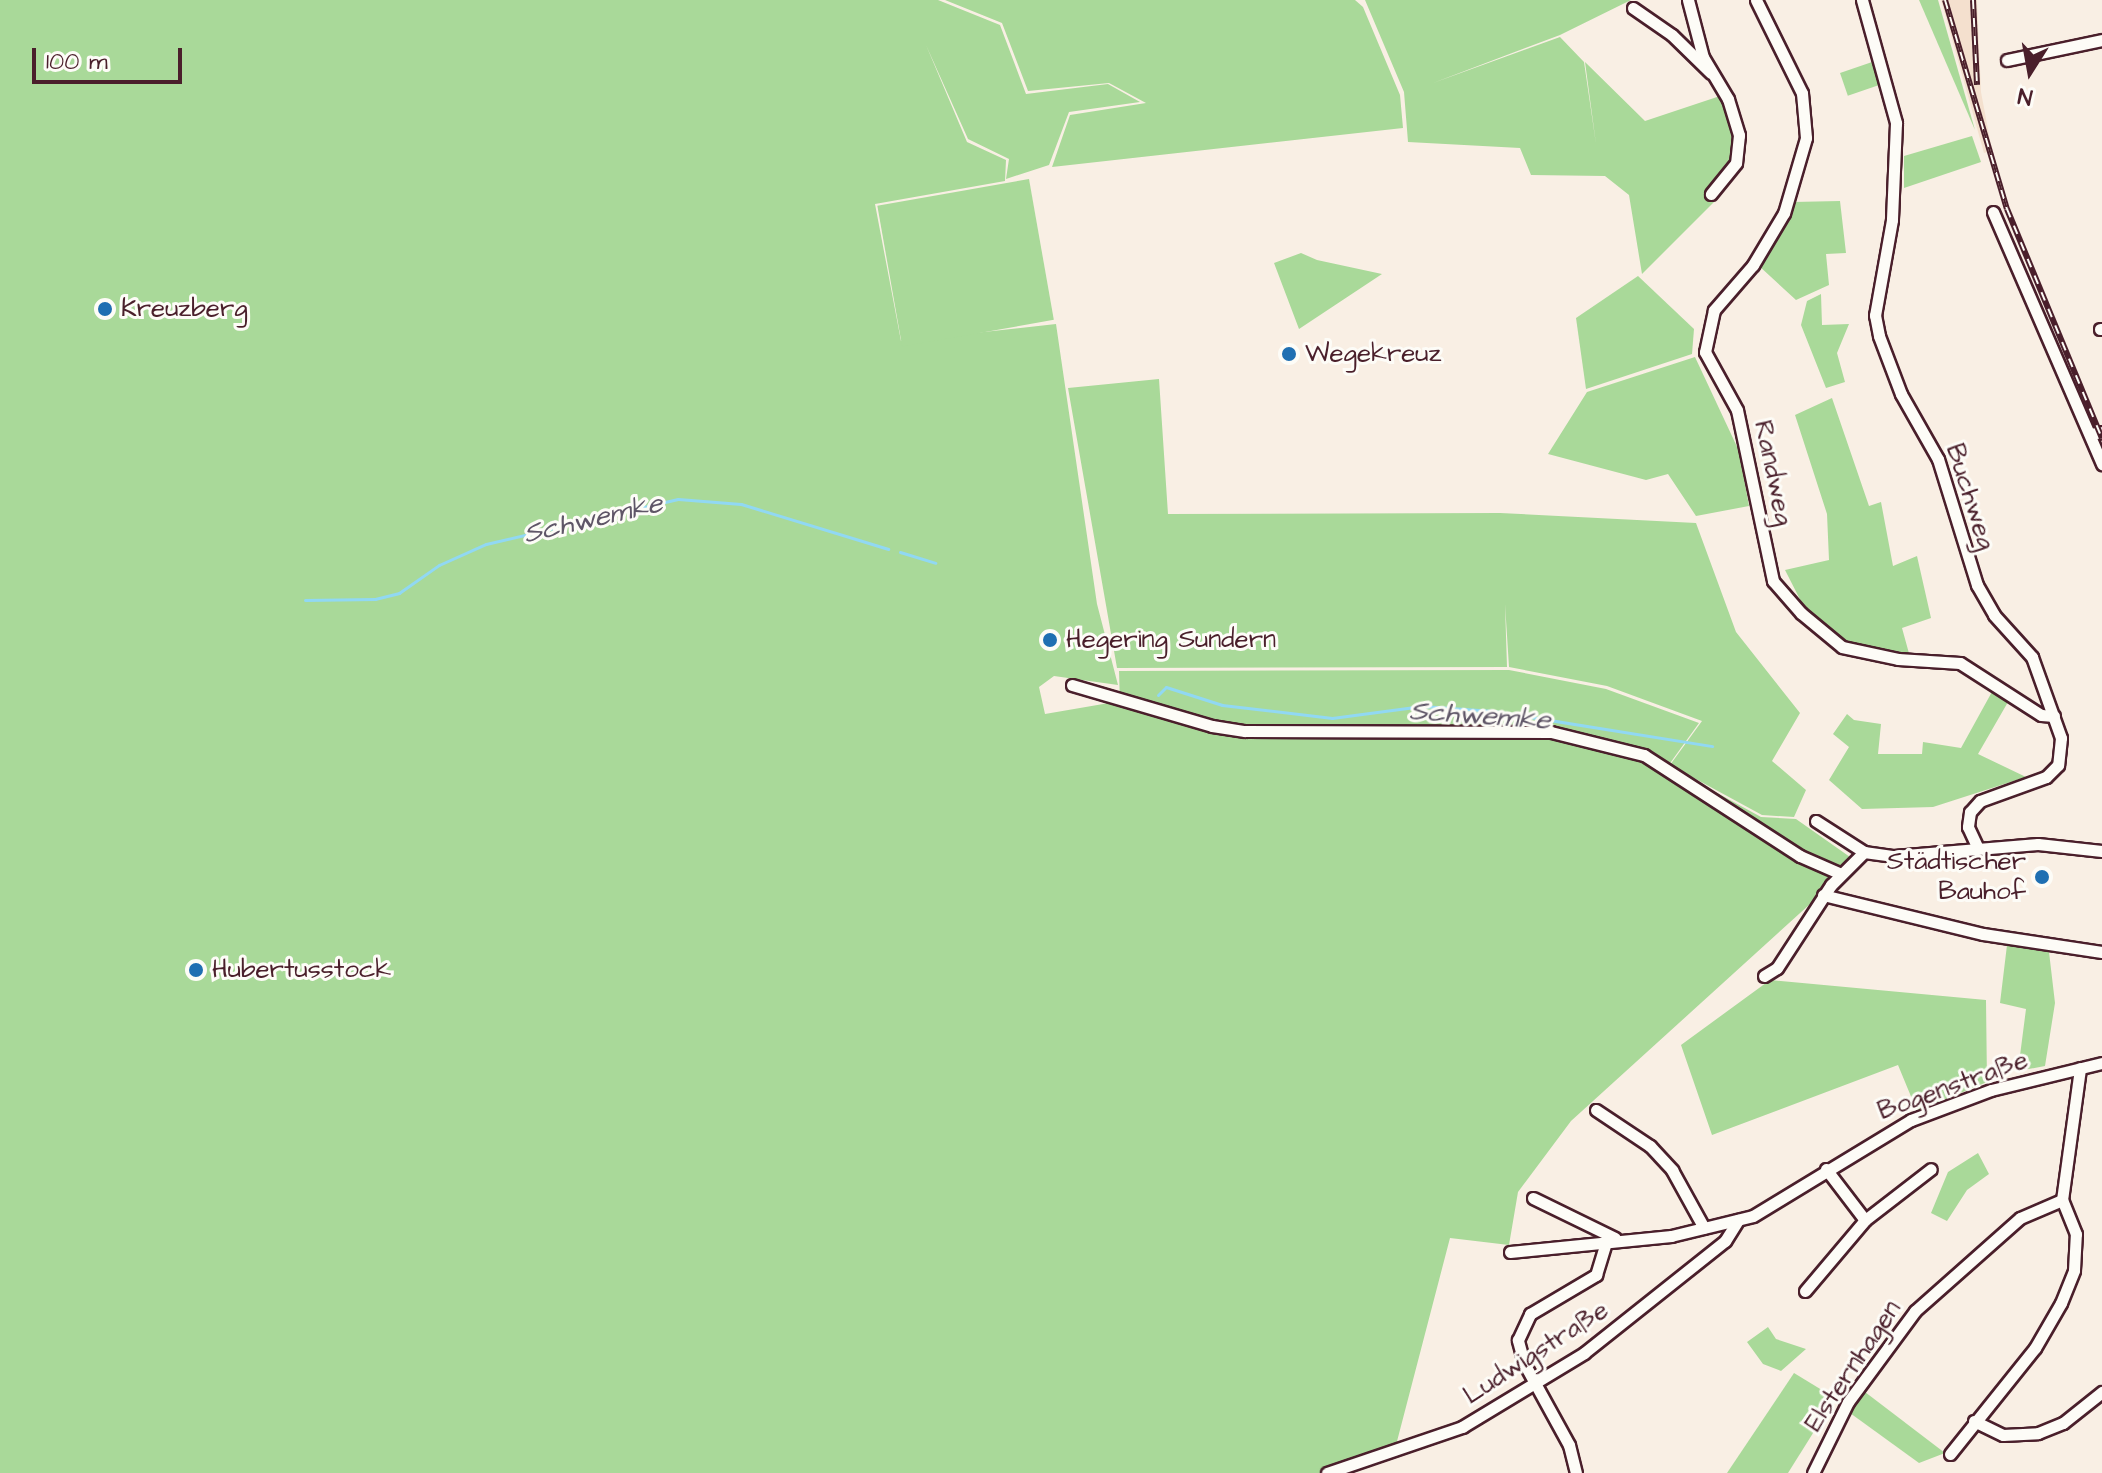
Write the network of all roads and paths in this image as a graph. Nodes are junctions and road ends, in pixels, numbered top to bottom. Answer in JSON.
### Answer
{"nodes":[{"id":1,"x":1688,"y":0,"type":"edge"},
{"id":2,"x":1756,"y":0,"type":"edge"},
{"id":3,"x":1862,"y":0,"type":"edge"},
{"id":4,"x":1633,"y":8,"type":"dead end"},
{"id":5,"x":2102,"y":40,"type":"edge"},
{"id":6,"x":2007,"y":60,"type":"dead end"},
{"id":7,"x":1712,"y":74,"type":"junction"},
{"id":8,"x":1711,"y":194,"type":"dead end"},
{"id":9,"x":1993,"y":212,"type":"dead end"},
{"id":10,"x":2096,"y":433,"type":"edge"},
{"id":11,"x":2102,"y":464,"type":"edge"},
{"id":12,"x":1072,"y":685,"type":"dead end"},
{"id":13,"x":2054,"y":716,"type":"junction"},
{"id":14,"x":1816,"y":821,"type":"dead end"},
{"id":15,"x":1978,"y":848,"type":"junction"},
{"id":16,"x":2102,"y":851,"type":"edge"},
{"id":17,"x":1864,"y":852,"type":"junction"},
{"id":18,"x":1841,"y":874,"type":"junction"},
{"id":19,"x":1823,"y":895,"type":"junction"},
{"id":20,"x":2102,"y":952,"type":"edge"},
{"id":21,"x":1764,"y":976,"type":"dead end"},
{"id":22,"x":2102,"y":1063,"type":"edge"},
{"id":23,"x":2080,"y":1068,"type":"junction"},
{"id":24,"x":1596,"y":1110,"type":"dead end"},
{"id":25,"x":1826,"y":1169,"type":"junction"},
{"id":26,"x":1931,"y":1169,"type":"dead end"},
{"id":27,"x":1533,"y":1198,"type":"dead end"},
{"id":28,"x":2062,"y":1200,"type":"junction"},
{"id":29,"x":1738,"y":1220,"type":"junction"},
{"id":30,"x":1865,"y":1220,"type":"junction"},
{"id":31,"x":1704,"y":1228,"type":"junction"},
{"id":32,"x":1612,"y":1239,"type":"junction"},
{"id":33,"x":1510,"y":1252,"type":"dead end"},
{"id":34,"x":1805,"y":1291,"type":"dead end"},
{"id":35,"x":1536,"y":1381,"type":"junction"},
{"id":36,"x":2102,"y":1392,"type":"edge"},
{"id":37,"x":1974,"y":1421,"type":"junction"},
{"id":38,"x":1950,"y":1454,"type":"dead end"},
{"id":39,"x":1327,"y":1473,"type":"edge"},
{"id":40,"x":1576,"y":1473,"type":"edge"},
{"id":41,"x":1813,"y":1473,"type":"edge"}],
"edges":[{"from":1,"to":7,"type":"street"},
{"from":2,"to":13,"type":"street","name":"Randweg"},
{"from":3,"to":13,"type":"street","name":"Buchweg"},
{"from":4,"to":7,"type":"street"},
{"from":5,"to":6,"type":"street"},
{"from":7,"to":8,"type":"street"},
{"from":9,"to":10,"type":"street"},
{"from":10,"to":11,"type":"street"},
{"from":12,"to":18,"type":"street"},
{"from":13,"to":15,"type":"street","name":"Buchweg"},
{"from":14,"to":17,"type":"street"},
{"from":15,"to":16,"type":"street"},
{"from":15,"to":17,"type":"street"},
{"from":17,"to":18,"type":"street"},
{"from":18,"to":19,"type":"street"},
{"from":19,"to":20,"type":"street"},
{"from":19,"to":21,"type":"street"},
{"from":22,"to":23,"type":"street","name":"Bogenstraße"},
{"from":23,"to":25,"type":"street","name":"Bogenstraße"},
{"from":23,"to":28,"type":"street"},
{"from":24,"to":31,"type":"street"},
{"from":25,"to":29,"type":"street","name":"Bogenstraße"},
{"from":25,"to":30,"type":"street"},
{"from":26,"to":30,"type":"street"},
{"from":27,"to":32,"type":"street"},
{"from":28,"to":37,"type":"street"},
{"from":28,"to":41,"type":"street","name":"Elsternhagen"},
{"from":29,"to":31,"type":"street","name":"Bogenstraße"},
{"from":29,"to":35,"type":"street","name":"Ludwigstraße"},
{"from":30,"to":34,"type":"street"},
{"from":31,"to":32,"type":"street","name":"Bogenstraße"},
{"from":32,"to":33,"type":"street","name":"Bogenstraße"},
{"from":32,"to":35,"type":"street"},
{"from":35,"to":39,"type":"street","name":"Ludwigstraße"},
{"from":35,"to":40,"type":"street"},
{"from":36,"to":37,"type":"street"},
{"from":37,"to":38,"type":"street"}]}
